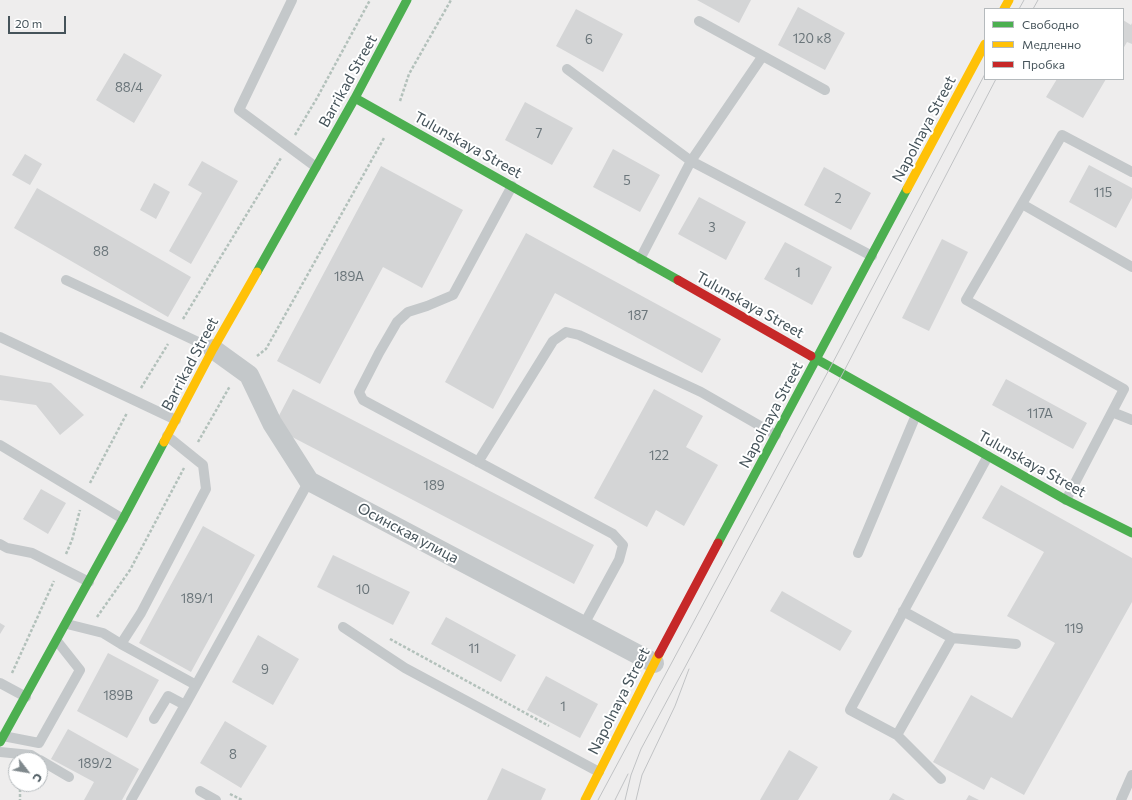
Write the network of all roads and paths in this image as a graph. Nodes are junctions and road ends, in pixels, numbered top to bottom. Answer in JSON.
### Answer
{"nodes":[{"id":1,"x":292,"y":0,"type":"edge"},
{"id":2,"x":407,"y":0,"type":"edge"},
{"id":3,"x":451,"y":0,"type":"edge"},
{"id":4,"x":699,"y":21,"type":"dead end"},
{"id":5,"x":984,"y":46,"type":"edge"},
{"id":6,"x":762,"y":57,"type":"junction"},
{"id":7,"x":567,"y":69,"type":"dead end"},
{"id":8,"x":825,"y":90,"type":"dead end"},
{"id":9,"x":355,"y":98,"type":"junction"},
{"id":10,"x":393,"y":120,"type":"junction"},
{"id":11,"x":691,"y":161,"type":"junction"},
{"id":12,"x":316,"y":167,"type":"junction"},
{"id":13,"x":1132,"y":172,"type":"edge"},
{"id":14,"x":512,"y":186,"type":"junction"},
{"id":15,"x":1022,"y":204,"type":"junction"},
{"id":16,"x":872,"y":256,"type":"junction"},
{"id":17,"x":640,"y":259,"type":"junction"},
{"id":18,"x":1132,"y":267,"type":"edge"},
{"id":19,"x":66,"y":280,"type":"dead end"},
{"id":20,"x":0,"y":337,"type":"edge"},
{"id":21,"x":213,"y":349,"type":"junction"},
{"id":22,"x":817,"y":359,"type":"junction"},
{"id":23,"x":240,"y":368,"type":"junction"},
{"id":24,"x":1112,"y":412,"type":"junction"},
{"id":25,"x":916,"y":415,"type":"junction"},
{"id":26,"x":176,"y":420,"type":"junction"},
{"id":27,"x":1132,"y":420,"type":"edge"},
{"id":28,"x":776,"y":435,"type":"junction"},
{"id":29,"x":167,"y":436,"type":"junction"},
{"id":30,"x":0,"y":445,"type":"edge"},
{"id":31,"x":191,"y":455,"type":"junction"},
{"id":32,"x":988,"y":456,"type":"junction"},
{"id":33,"x":478,"y":462,"type":"junction"},
{"id":34,"x":309,"y":481,"type":"junction"},
{"id":35,"x":1066,"y":500,"type":"junction"},
{"id":36,"x":123,"y":519,"type":"junction"},
{"id":37,"x":1132,"y":534,"type":"edge"},
{"id":38,"x":0,"y":544,"type":"edge"},
{"id":39,"x":858,"y":554,"type":"dead end"},
{"id":40,"x":89,"y":582,"type":"junction"},
{"id":41,"x":903,"y":612,"type":"junction"},
{"id":42,"x":66,"y":624,"type":"junction"},
{"id":43,"x":343,"y":626,"type":"dead end"},
{"id":44,"x":583,"y":626,"type":"junction"},
{"id":45,"x":89,"y":629,"type":"junction"},
{"id":46,"x":388,"y":637,"type":"dead end"},
{"id":47,"x":952,"y":638,"type":"junction"},
{"id":48,"x":57,"y":641,"type":"junction"},
{"id":49,"x":121,"y":644,"type":"junction"},
{"id":50,"x":1016,"y":644,"type":"dead end"},
{"id":51,"x":654,"y":663,"type":"junction"},
{"id":52,"x":0,"y":683,"type":"edge"},
{"id":53,"x":196,"y":685,"type":"junction"},
{"id":54,"x":26,"y":697,"type":"junction"},
{"id":55,"x":185,"y":705,"type":"junction"},
{"id":56,"x":154,"y":719,"type":"dead end"},
{"id":57,"x":552,"y":728,"type":"dead end"},
{"id":58,"x":897,"y":736,"type":"junction"},
{"id":59,"x":2,"y":739,"type":"edge"},
{"id":60,"x":48,"y":765,"type":"edge"},
{"id":61,"x":599,"y":772,"type":"junction"},
{"id":62,"x":1132,"y":775,"type":"edge"},
{"id":63,"x":69,"y":777,"type":"dead end"},
{"id":64,"x":941,"y":779,"type":"dead end"},
{"id":65,"x":200,"y":791,"type":"dead end"},
{"id":66,"x":131,"y":800,"type":"edge"},
{"id":67,"x":216,"y":800,"type":"edge"},
{"id":68,"x":585,"y":800,"type":"edge"},
{"id":69,"x":1121,"y":800,"type":"edge"}],
"edges":[{"from":1,"to":12,"type":"lane"},
{"from":2,"to":9,"type":"street","name":"Barrikad Street"},
{"from":3,"to":10,"type":"path"},
{"from":4,"to":6,"type":"lane"},
{"from":5,"to":16,"type":"street","name":"Napolnaya Street"},
{"from":6,"to":8,"type":"lane"},
{"from":6,"to":11,"type":"lane"},
{"from":7,"to":11,"type":"lane"},
{"from":9,"to":10,"type":"street","name":"Tulunskaya Street"},
{"from":9,"to":12,"type":"street","name":"Barrikad Street"},
{"from":10,"to":14,"type":"street","name":"Tulunskaya Street"},
{"from":10,"to":23,"type":"path"},
{"from":11,"to":16,"type":"lane"},
{"from":11,"to":17,"type":"lane"},
{"from":12,"to":21,"type":"street","name":"Barrikad Street"},
{"from":13,"to":15,"type":"lane"},
{"from":14,"to":17,"type":"street","name":"Tulunskaya Street"},
{"from":14,"to":33,"type":"lane"},
{"from":15,"to":18,"type":"lane"},
{"from":15,"to":24,"type":"lane"},
{"from":16,"to":22,"type":"street","name":"Napolnaya Street"},
{"from":17,"to":22,"type":"street","name":"Tulunskaya Street"},
{"from":19,"to":21,"type":"lane"},
{"from":20,"to":26,"type":"lane"},
{"from":21,"to":23,"type":"street","name":"Осинская улица"},
{"from":21,"to":26,"type":"street","name":"Barrikad Street"},
{"from":22,"to":25,"type":"street","name":"Tulunskaya Street"},
{"from":22,"to":28,"type":"street","name":"Napolnaya Street"},
{"from":23,"to":31,"type":"path"},
{"from":23,"to":34,"type":"street","name":"Осинская улица"},
{"from":24,"to":27,"type":"lane"},
{"from":24,"to":35,"type":"lane"},
{"from":25,"to":32,"type":"street","name":"Tulunskaya Street"},
{"from":25,"to":39,"type":"lane"},
{"from":26,"to":29,"type":"street","name":"Barrikad Street"},
{"from":28,"to":33,"type":"lane"},
{"from":28,"to":51,"type":"street","name":"Napolnaya Street"},
{"from":29,"to":31,"type":"lane"},
{"from":29,"to":36,"type":"street","name":"Barrikad Street"},
{"from":30,"to":36,"type":"lane"},
{"from":31,"to":45,"type":"path"},
{"from":31,"to":49,"type":"lane"},
{"from":32,"to":35,"type":"street","name":"Tulunskaya Street"},
{"from":32,"to":41,"type":"lane"},
{"from":33,"to":44,"type":"lane"},
{"from":34,"to":44,"type":"street","name":"Осинская улица"},
{"from":34,"to":53,"type":"lane"},
{"from":35,"to":37,"type":"street","name":"Tulunskaya Street"},
{"from":36,"to":40,"type":"street","name":"Barrikad Street"},
{"from":38,"to":40,"type":"lane"},
{"from":40,"to":42,"type":"street","name":"Barrikad Street"},
{"from":41,"to":47,"type":"lane"},
{"from":41,"to":58,"type":"lane"},
{"from":42,"to":45,"type":"lane"},
{"from":42,"to":48,"type":"street","name":"Barrikad Street"},
{"from":43,"to":61,"type":"lane"},
{"from":44,"to":51,"type":"street","name":"Осинская улица"},
{"from":45,"to":49,"type":"lane"},
{"from":46,"to":57,"type":"path"},
{"from":47,"to":50,"type":"lane"},
{"from":47,"to":58,"type":"lane"},
{"from":48,"to":54,"type":"street","name":"Barrikad Street"},
{"from":48,"to":59,"type":"lane"},
{"from":49,"to":53,"type":"lane"},
{"from":51,"to":61,"type":"street","name":"Napolnaya Street"},
{"from":52,"to":54,"type":"lane"},
{"from":53,"to":55,"type":"lane"},
{"from":54,"to":59,"type":"street","name":"Barrikad Street"},
{"from":55,"to":56,"type":"lane"},
{"from":55,"to":66,"type":"lane"},
{"from":58,"to":64,"type":"lane"},
{"from":60,"to":63,"type":"lane"},
{"from":61,"to":68,"type":"street","name":"Napolnaya Street"},
{"from":62,"to":69,"type":"lane"},
{"from":65,"to":67,"type":"lane"}]}
